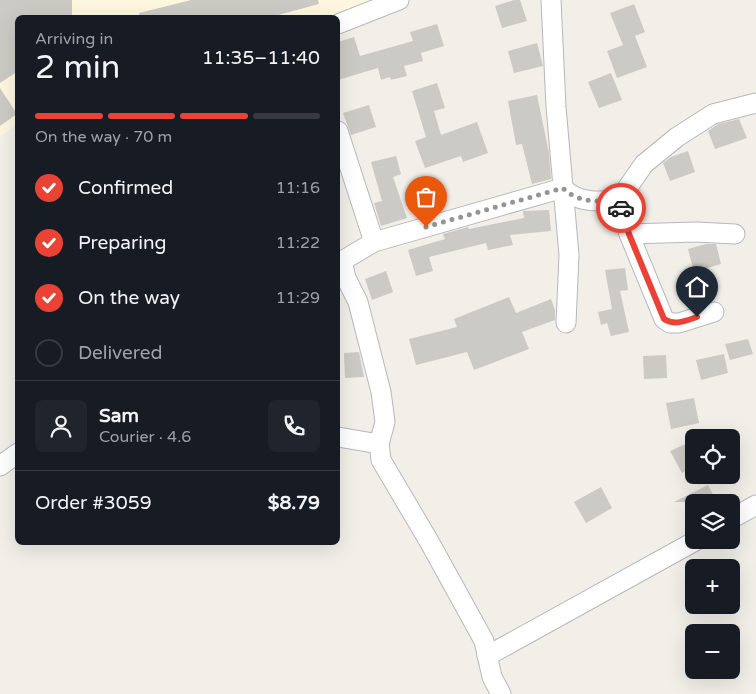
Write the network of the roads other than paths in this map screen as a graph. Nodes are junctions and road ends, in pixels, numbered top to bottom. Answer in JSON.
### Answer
{"nodes":[{"id":1,"x":400,"y":0,"type":"edge"},
{"id":2,"x":551,"y":0,"type":"edge"},
{"id":3,"x":340,"y":23,"type":"edge"},
{"id":4,"x":756,"y":103,"type":"edge"},
{"id":5,"x":340,"y":143,"type":"edge"},
{"id":6,"x":344,"y":168,"type":"edge"},
{"id":7,"x":563,"y":188,"type":"junction"},
{"id":8,"x":619,"y":200,"type":"junction"},
{"id":9,"x":629,"y":234,"type":"junction"},
{"id":10,"x":735,"y":234,"type":"dead end"},
{"id":11,"x":374,"y":242,"type":"junction"},
{"id":12,"x":342,"y":280,"type":"edge"},
{"id":13,"x":714,"y":312,"type":"dead end"},
{"id":14,"x":566,"y":323,"type":"dead end"},
{"id":15,"x":340,"y":437,"type":"edge"},
{"id":16,"x":379,"y":444,"type":"junction"},
{"id":17,"x":15,"y":455,"type":"edge"},
{"id":18,"x":0,"y":466,"type":"edge"},
{"id":19,"x":756,"y":505,"type":"edge"},
{"id":20,"x":740,"y":515,"type":"edge"},
{"id":21,"x":685,"y":547,"type":"edge"},
{"id":22,"x":487,"y":656,"type":"junction"},
{"id":23,"x":501,"y":694,"type":"edge"}],
"edges":[{"from":1,"to":3,"type":"street"},
{"from":2,"to":7,"type":"street"},
{"from":4,"to":8,"type":"street"},
{"from":5,"to":6,"type":"street"},
{"from":6,"to":11,"type":"street"},
{"from":7,"to":8,"type":"street"},
{"from":7,"to":11,"type":"street"},
{"from":7,"to":14,"type":"street"},
{"from":8,"to":9,"type":"street"},
{"from":9,"to":10,"type":"street"},
{"from":9,"to":13,"type":"street"},
{"from":11,"to":12,"type":"street"},
{"from":12,"to":16,"type":"street"},
{"from":15,"to":16,"type":"street"},
{"from":16,"to":22,"type":"street"},
{"from":17,"to":18,"type":"street"},
{"from":19,"to":20,"type":"street"},
{"from":21,"to":22,"type":"street"},
{"from":22,"to":23,"type":"street"}]}
